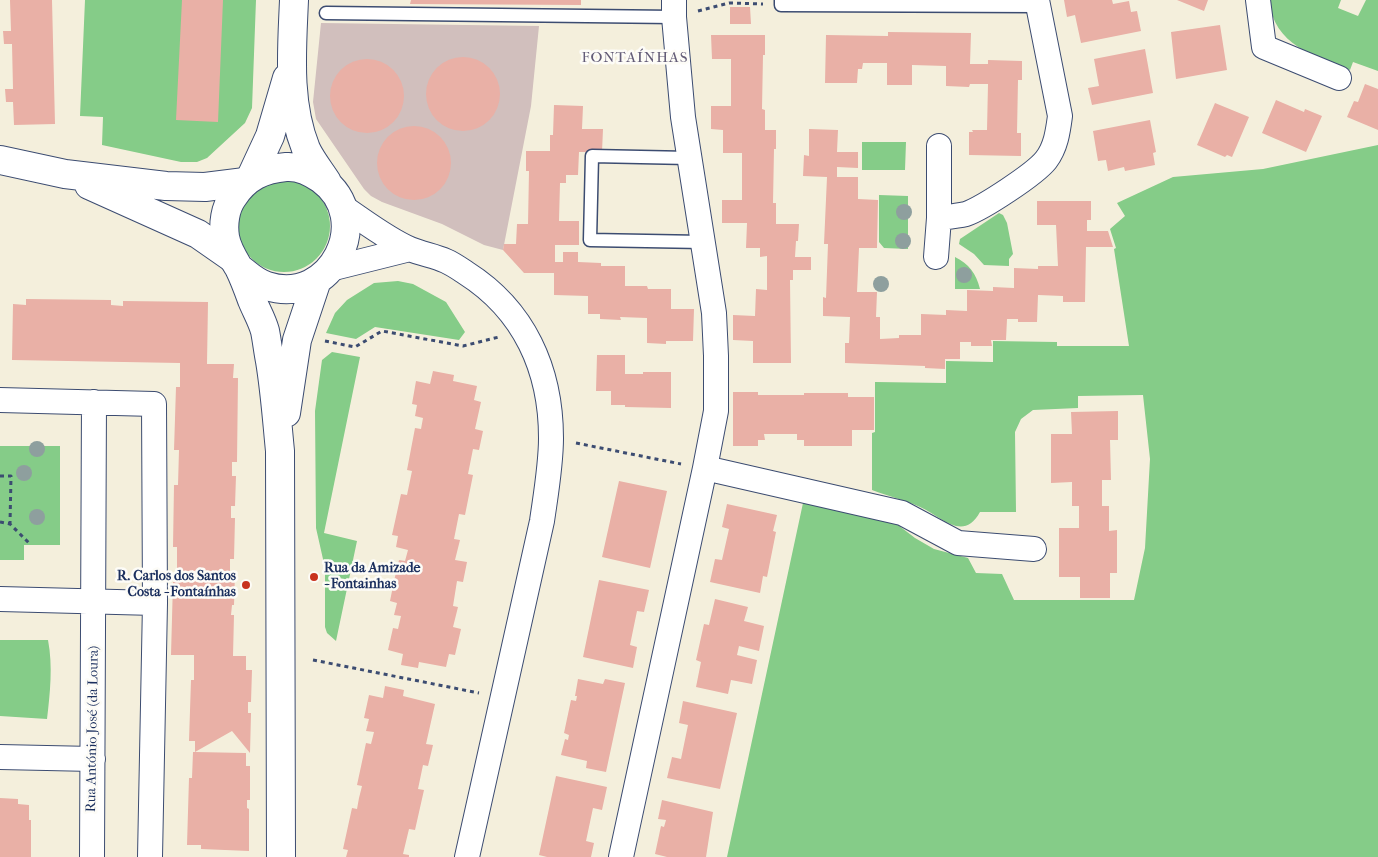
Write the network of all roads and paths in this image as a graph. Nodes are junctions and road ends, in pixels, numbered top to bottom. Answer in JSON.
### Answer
{"nodes":[{"id":1,"x":294,"y":0,"type":"edge"},
{"id":2,"x":1258,"y":0,"type":"edge"},
{"id":3,"x":781,"y":2,"type":"edge"},
{"id":4,"x":1038,"y":3,"type":"edge"},
{"id":5,"x":674,"y":8,"type":"edge"},
{"id":6,"x":326,"y":13,"type":"dead end"},
{"id":7,"x":291,"y":63,"type":"junction"},
{"id":8,"x":1339,"y":78,"type":"dead end"},
{"id":9,"x":939,"y":146,"type":"dead end"},
{"id":10,"x":689,"y":158,"type":"junction"},
{"id":11,"x":0,"y":160,"type":"edge"},
{"id":12,"x":65,"y":174,"type":"junction"},
{"id":13,"x":248,"y":180,"type":"junction"},
{"id":14,"x":336,"y":196,"type":"junction"},
{"id":15,"x":939,"y":218,"type":"junction"},
{"id":16,"x":702,"y":242,"type":"junction"},
{"id":17,"x":410,"y":249,"type":"junction"},
{"id":18,"x":936,"y":257,"type":"dead end"},
{"id":19,"x":235,"y":262,"type":"junction"},
{"id":20,"x":324,"y":274,"type":"junction"},
{"id":21,"x":500,"y":336,"type":"dead end"},
{"id":22,"x":316,"y":340,"type":"dead end"},
{"id":23,"x":0,"y":400,"type":"edge"},
{"id":24,"x":94,"y":402,"type":"junction"},
{"id":25,"x":551,"y":438,"type":"junction"},
{"id":26,"x":280,"y":451,"type":"junction"},
{"id":27,"x":705,"y":468,"type":"junction"},
{"id":28,"x":0,"y":476,"type":"edge"},
{"id":29,"x":0,"y":522,"type":"edge"},
{"id":30,"x":10,"y":524,"type":"junction"},
{"id":31,"x":30,"y":544,"type":"dead end"},
{"id":32,"x":1034,"y":549,"type":"dead end"},
{"id":33,"x":0,"y":599,"type":"edge"},
{"id":34,"x":94,"y":602,"type":"junction"},
{"id":35,"x":155,"y":603,"type":"junction"},
{"id":36,"x":313,"y":660,"type":"dead end"},
{"id":37,"x":502,"y":698,"type":"junction"},
{"id":38,"x":0,"y":757,"type":"edge"},
{"id":39,"x":92,"y":759,"type":"junction"},
{"id":40,"x":92,"y":857,"type":"edge"},
{"id":41,"x":150,"y":857,"type":"edge"},
{"id":42,"x":281,"y":857,"type":"edge"},
{"id":43,"x":467,"y":857,"type":"edge"},
{"id":44,"x":621,"y":857,"type":"edge"}],
"edges":[{"from":1,"to":7,"type":"main road"},
{"from":2,"to":8,"type":"street"},
{"from":3,"to":4,"type":"lane"},
{"from":3,"to":5,"type":"path"},
{"from":4,"to":15,"type":"street"},
{"from":5,"to":6,"type":"lane"},
{"from":5,"to":10,"type":"street"},
{"from":7,"to":13,"type":"main road"},
{"from":7,"to":14,"type":"main road"},
{"from":9,"to":15,"type":"street"},
{"from":10,"to":16,"type":"street"},
{"from":10,"to":16,"type":"lane"},
{"from":11,"to":12,"type":"main road"},
{"from":12,"to":13,"type":"main road"},
{"from":12,"to":19,"type":"main road"},
{"from":13,"to":14,"type":"main road"},
{"from":13,"to":19,"type":"main road"},
{"from":14,"to":17,"type":"street"},
{"from":14,"to":20,"type":"main road"},
{"from":15,"to":18,"type":"street"},
{"from":16,"to":27,"type":"street"},
{"from":17,"to":20,"type":"street"},
{"from":17,"to":25,"type":"street"},
{"from":19,"to":20,"type":"main road"},
{"from":19,"to":26,"type":"main road"},
{"from":20,"to":26,"type":"main road"},
{"from":21,"to":22,"type":"path"},
{"from":23,"to":24,"type":"street"},
{"from":24,"to":34,"type":"street","name":"Rua António José (da Loura)"},
{"from":24,"to":35,"type":"street"},
{"from":25,"to":27,"type":"path"},
{"from":25,"to":37,"type":"street"},
{"from":26,"to":42,"type":"main road"},
{"from":27,"to":32,"type":"street"},
{"from":27,"to":44,"type":"street"},
{"from":28,"to":30,"type":"path"},
{"from":29,"to":30,"type":"path"},
{"from":30,"to":31,"type":"path"},
{"from":33,"to":34,"type":"street"},
{"from":34,"to":35,"type":"street"},
{"from":34,"to":39,"type":"street","name":"Rua António José (da Loura)"},
{"from":35,"to":41,"type":"street"},
{"from":36,"to":37,"type":"path"},
{"from":37,"to":43,"type":"street"},
{"from":38,"to":39,"type":"street"},
{"from":39,"to":40,"type":"street","name":"Rua António José (da Loura)"}]}
